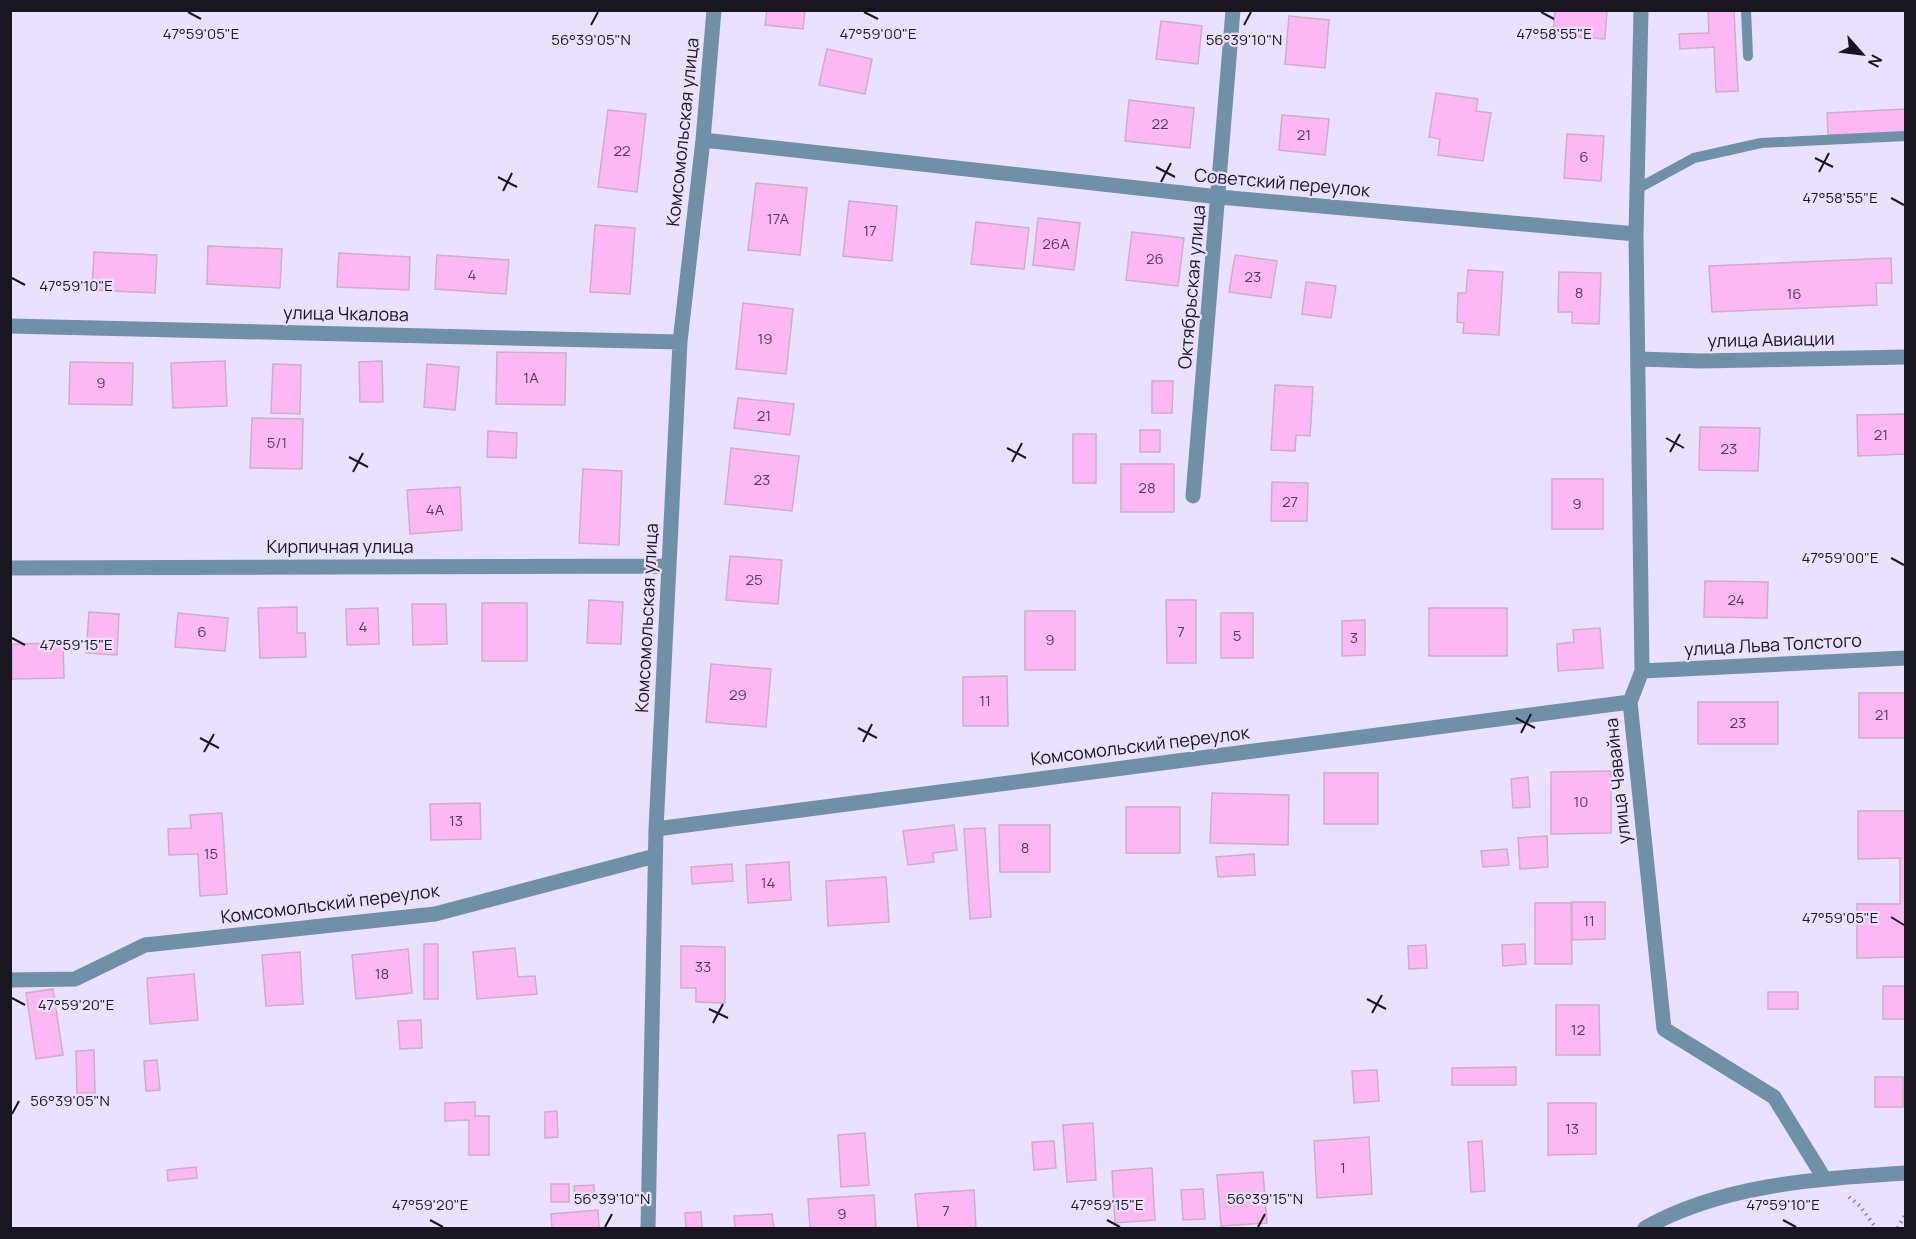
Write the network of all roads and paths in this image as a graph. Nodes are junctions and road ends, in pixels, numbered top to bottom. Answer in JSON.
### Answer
{"nodes":[{"id":1,"x":714,"y":10,"type":"edge"},
{"id":2,"x":1233,"y":10,"type":"edge"},
{"id":3,"x":1641,"y":10,"type":"edge"},
{"id":4,"x":1746,"y":10,"type":"edge"},
{"id":5,"x":1748,"y":56,"type":"dead end"},
{"id":6,"x":1905,"y":136,"type":"edge"},
{"id":7,"x":703,"y":140,"type":"junction"},
{"id":8,"x":1637,"y":189,"type":"junction"},
{"id":9,"x":1219,"y":197,"type":"junction"},
{"id":10,"x":1636,"y":234,"type":"junction"},
{"id":11,"x":10,"y":326,"type":"edge"},
{"id":12,"x":680,"y":342,"type":"junction"},
{"id":13,"x":1905,"y":357,"type":"edge"},
{"id":14,"x":1638,"y":359,"type":"junction"},
{"id":15,"x":1193,"y":496,"type":"dead end"},
{"id":16,"x":669,"y":566,"type":"junction"},
{"id":17,"x":10,"y":568,"type":"edge"},
{"id":18,"x":1905,"y":658,"type":"edge"},
{"id":19,"x":1642,"y":671,"type":"junction"},
{"id":20,"x":1630,"y":702,"type":"junction"},
{"id":21,"x":656,"y":829,"type":"junction"},
{"id":22,"x":655,"y":856,"type":"junction"},
{"id":23,"x":10,"y":980,"type":"edge"},
{"id":24,"x":1905,"y":1173,"type":"edge"},
{"id":25,"x":1824,"y":1178,"type":"junction"},
{"id":26,"x":1905,"y":1213,"type":"edge"},
{"id":27,"x":648,"y":1228,"type":"edge"},
{"id":28,"x":1645,"y":1228,"type":"edge"},
{"id":29,"x":1876,"y":1228,"type":"edge"},
{"id":30,"x":1898,"y":1228,"type":"edge"}],
"edges":[{"from":1,"to":7,"type":"street","name":"Комсомольская улица"},
{"from":2,"to":9,"type":"street","name":"Октябрьская улица"},
{"from":3,"to":8,"type":"street"},
{"from":4,"to":5,"type":"lane"},
{"from":6,"to":8,"type":"lane"},
{"from":7,"to":9,"type":"street","name":"Советский переулок"},
{"from":7,"to":12,"type":"street","name":"Комсомольская улица"},
{"from":8,"to":10,"type":"street"},
{"from":9,"to":10,"type":"street","name":"Советский переулок"},
{"from":9,"to":15,"type":"street","name":"Октябрьская улица"},
{"from":10,"to":14,"type":"street","name":"улица Чавайна"},
{"from":11,"to":12,"type":"street","name":"улица Чкалова"},
{"from":12,"to":16,"type":"street","name":"Комсомольская улица"},
{"from":13,"to":14,"type":"street","name":"улица Авиации"},
{"from":14,"to":19,"type":"street","name":"улица Чавайна"},
{"from":16,"to":17,"type":"street","name":"Кирпичная улица"},
{"from":16,"to":21,"type":"street","name":"Комсомольская улица"},
{"from":18,"to":19,"type":"street","name":"улица Льва Толстого"},
{"from":19,"to":20,"type":"street","name":"улица Чавайна"},
{"from":20,"to":21,"type":"street","name":"Комсомольский переулок"},
{"from":20,"to":25,"type":"street","name":"улица Чавайна"},
{"from":21,"to":22,"type":"street","name":"Комсомольская улица"},
{"from":22,"to":23,"type":"street","name":"Комсомольский переулок"},
{"from":22,"to":27,"type":"street","name":"Комсомольская улица"},
{"from":24,"to":25,"type":"street"},
{"from":25,"to":28,"type":"street"},
{"from":25,"to":29,"type":"path"},
{"from":26,"to":30,"type":"path"}]}
